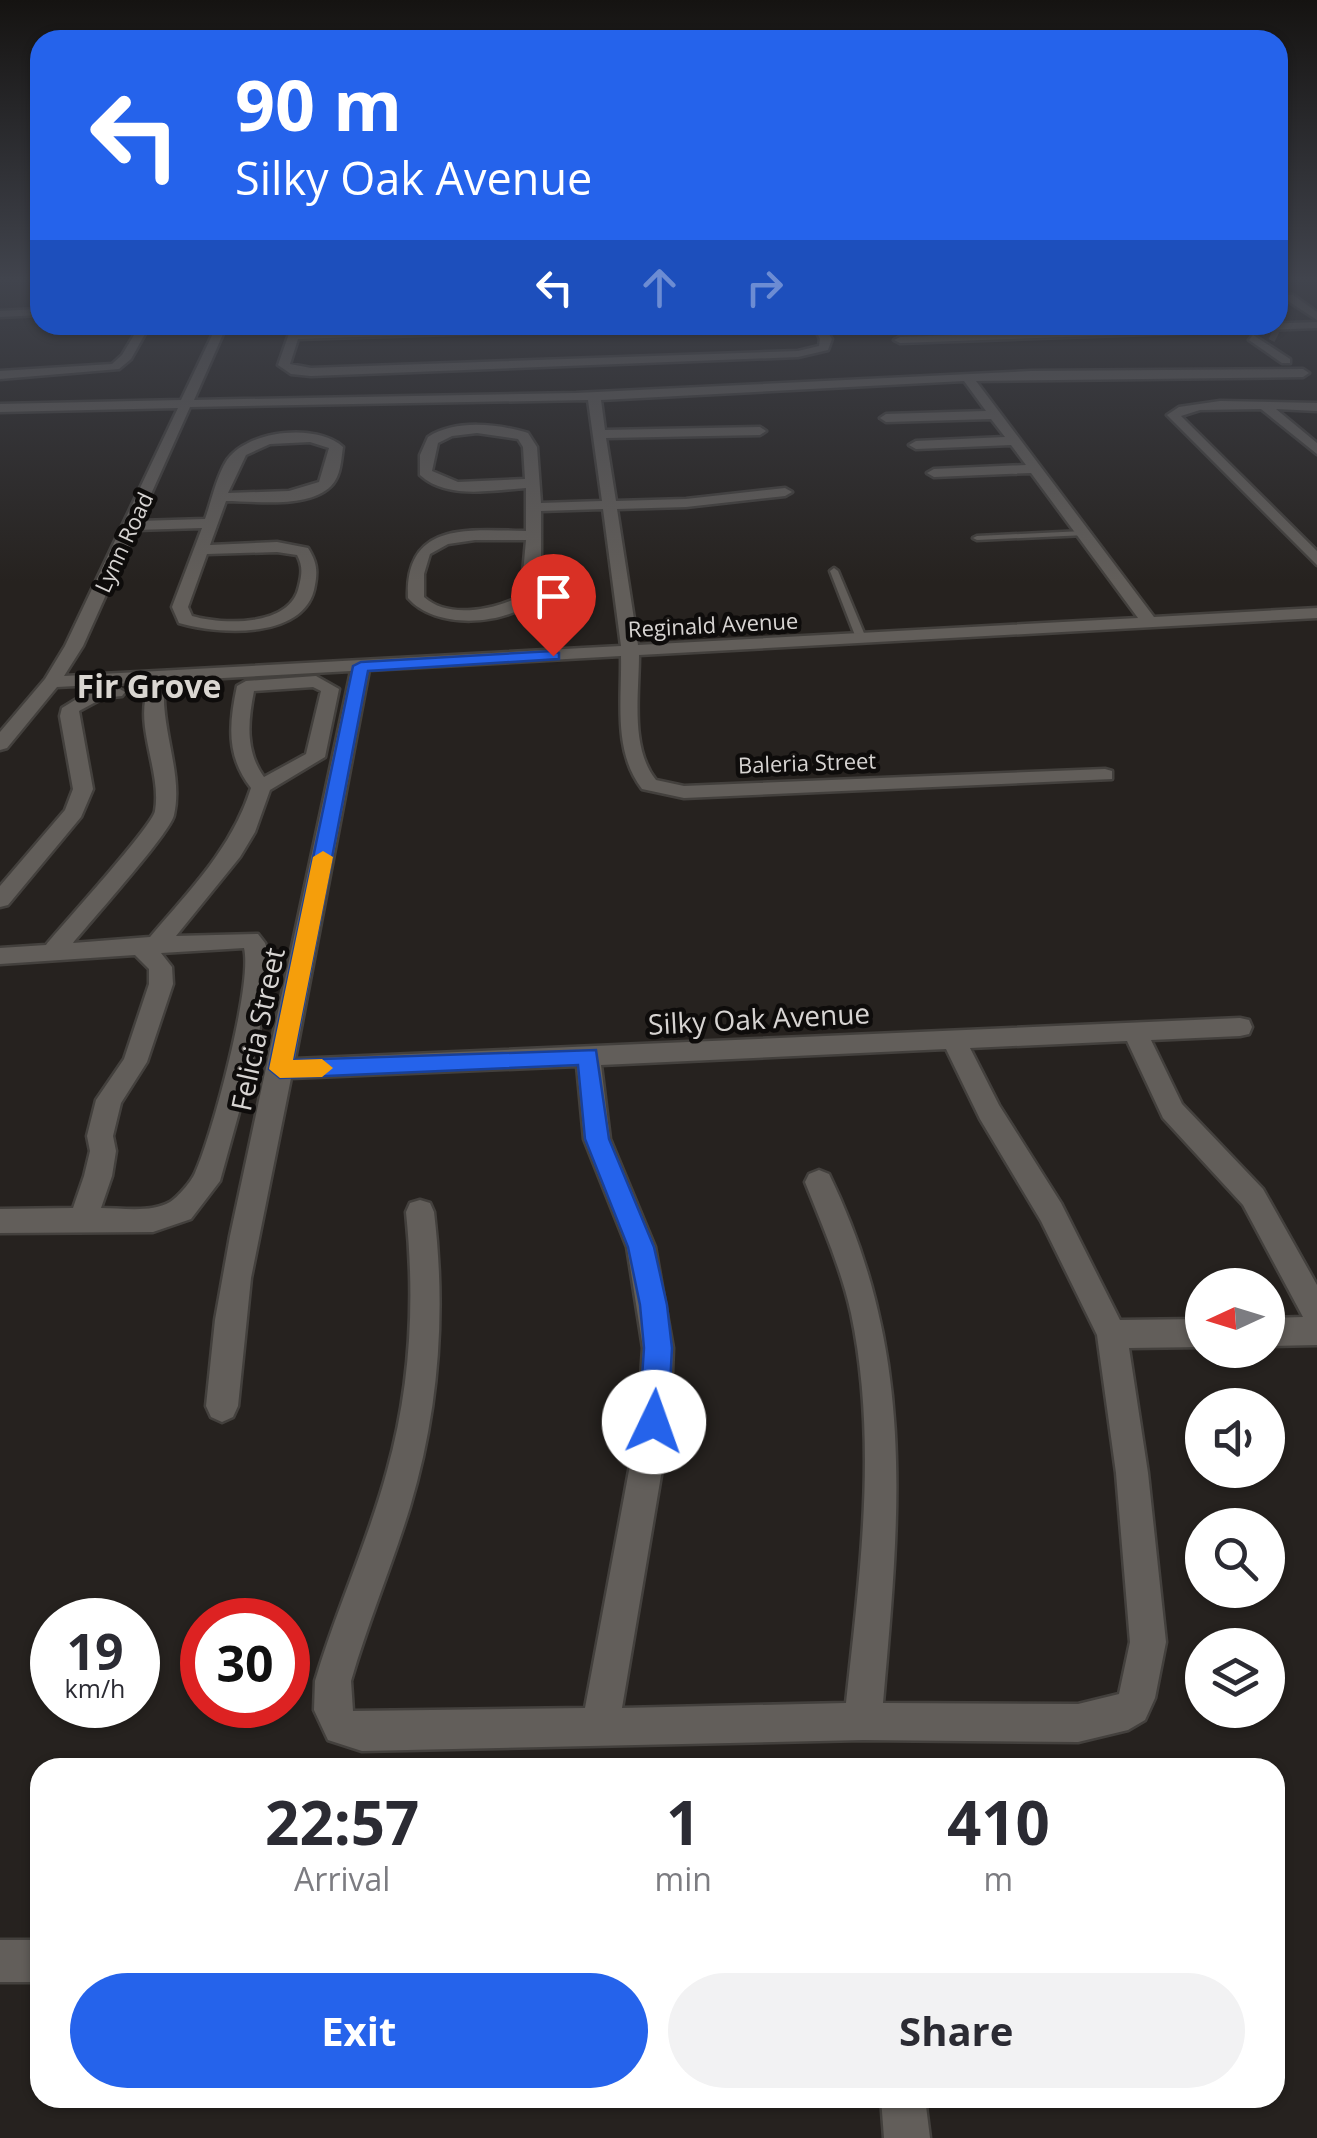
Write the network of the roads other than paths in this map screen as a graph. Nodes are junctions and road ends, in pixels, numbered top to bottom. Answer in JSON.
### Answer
{"nodes":[{"id":1,"x":196,"y":382,"type":"edge"},
{"id":2,"x":927,"y":382,"type":"edge"},
{"id":3,"x":970,"y":382,"type":"edge"},
{"id":4,"x":594,"y":396,"type":"junction"},
{"id":5,"x":187,"y":401,"type":"junction"},
{"id":6,"x":1265,"y":406,"type":"junction"},
{"id":7,"x":1317,"y":407,"type":"edge"},
{"id":8,"x":0,"y":408,"type":"edge"},
{"id":9,"x":128,"y":414,"type":"dead end"},
{"id":10,"x":995,"y":415,"type":"junction"},
{"id":11,"x":886,"y":418,"type":"dead end"},
{"id":12,"x":0,"y":419,"type":"edge"},
{"id":13,"x":760,"y":430,"type":"dead end"},
{"id":14,"x":597,"y":434,"type":"junction"},
{"id":15,"x":1014,"y":441,"type":"junction"},
{"id":16,"x":916,"y":445,"type":"dead end"},
{"id":17,"x":1317,"y":450,"type":"edge"},
{"id":18,"x":1036,"y":469,"type":"junction"},
{"id":19,"x":934,"y":474,"type":"dead end"},
{"id":20,"x":531,"y":483,"type":"junction"},
{"id":21,"x":785,"y":491,"type":"dead end"},
{"id":22,"x":220,"y":497,"type":"junction"},
{"id":23,"x":608,"y":505,"type":"junction"},
{"id":24,"x":534,"y":507,"type":"junction"},
{"id":25,"x":210,"y":523,"type":"junction"},
{"id":26,"x":131,"y":526,"type":"junction"},
{"id":27,"x":1083,"y":532,"type":"junction"},
{"id":28,"x":534,"y":536,"type":"junction"},
{"id":29,"x":976,"y":538,"type":"dead end"},
{"id":30,"x":202,"y":550,"type":"junction"},
{"id":31,"x":1317,"y":560,"type":"edge"},
{"id":32,"x":834,"y":571,"type":"dead end"},
{"id":33,"x":1317,"y":613,"type":"edge"},
{"id":34,"x":1150,"y":623,"type":"junction"},
{"id":35,"x":860,"y":638,"type":"junction"},
{"id":36,"x":630,"y":652,"type":"junction"},
{"id":37,"x":361,"y":666,"type":"junction"},
{"id":38,"x":52,"y":682,"type":"junction"},
{"id":39,"x":246,"y":686,"type":"junction"},
{"id":40,"x":154,"y":691,"type":"junction"},
{"id":41,"x":0,"y":744,"type":"edge"},
{"id":42,"x":1106,"y":775,"type":"dead end"},
{"id":43,"x":261,"y":787,"type":"junction"},
{"id":44,"x":0,"y":900,"type":"edge"},
{"id":45,"x":148,"y":946,"type":"junction"},
{"id":46,"x":52,"y":952,"type":"junction"},
{"id":47,"x":0,"y":956,"type":"edge"},
{"id":48,"x":1240,"y":1027,"type":"dead end"},
{"id":49,"x":1135,"y":1032,"type":"junction"},
{"id":50,"x":954,"y":1040,"type":"junction"},
{"id":51,"x":588,"y":1056,"type":"junction"},
{"id":52,"x":280,"y":1069,"type":"junction"},
{"id":53,"x":819,"y":1182,"type":"dead end"},
{"id":54,"x":420,"y":1212,"type":"dead end"},
{"id":55,"x":83,"y":1220,"type":"junction"},
{"id":56,"x":0,"y":1221,"type":"edge"},
{"id":57,"x":1317,"y":1313,"type":"edge"},
{"id":58,"x":1317,"y":1331,"type":"edge"},
{"id":59,"x":1185,"y":1332,"type":"edge"},
{"id":60,"x":1285,"y":1332,"type":"edge"},
{"id":61,"x":1112,"y":1334,"type":"junction"},
{"id":62,"x":222,"y":1406,"type":"dead end"},
{"id":63,"x":863,"y":1721,"type":"junction"},
{"id":64,"x":600,"y":1728,"type":"junction"},
{"id":65,"x":30,"y":1961,"type":"edge"},
{"id":66,"x":0,"y":1962,"type":"edge"},
{"id":67,"x":904,"y":2108,"type":"edge"},
{"id":68,"x":907,"y":2138,"type":"edge"}],
"edges":[{"from":1,"to":5,"type":"street","name":"Lynn Road"},
{"from":2,"to":4,"type":"street"},
{"from":3,"to":10,"type":"street"},
{"from":4,"to":5,"type":"street"},
{"from":4,"to":14,"type":"street","name":"Baleria Street"},
{"from":5,"to":8,"type":"street"},
{"from":5,"to":26,"type":"street","name":"Lynn Road"},
{"from":6,"to":7,"type":"street"},
{"from":6,"to":17,"type":"street"},
{"from":6,"to":31,"type":"street"},
{"from":9,"to":12,"type":"street"},
{"from":10,"to":11,"type":"street"},
{"from":10,"to":15,"type":"street"},
{"from":13,"to":14,"type":"street"},
{"from":14,"to":23,"type":"street","name":"Baleria Street"},
{"from":15,"to":16,"type":"street"},
{"from":15,"to":18,"type":"street"},
{"from":18,"to":19,"type":"street"},
{"from":18,"to":27,"type":"street"},
{"from":20,"to":20,"type":"street"},
{"from":20,"to":24,"type":"street"},
{"from":21,"to":23,"type":"street"},
{"from":22,"to":22,"type":"street"},
{"from":22,"to":25,"type":"street"},
{"from":23,"to":24,"type":"street"},
{"from":23,"to":36,"type":"street","name":"Baleria Street"},
{"from":24,"to":28,"type":"street"},
{"from":25,"to":26,"type":"street"},
{"from":25,"to":30,"type":"street"},
{"from":26,"to":38,"type":"street","name":"Lynn Road"},
{"from":27,"to":29,"type":"lane"},
{"from":27,"to":34,"type":"street"},
{"from":28,"to":28,"type":"street"},
{"from":30,"to":30,"type":"street"},
{"from":32,"to":35,"type":"lane"},
{"from":33,"to":34,"type":"street","name":"Reginald Avenue"},
{"from":34,"to":35,"type":"street","name":"Reginald Avenue"},
{"from":35,"to":36,"type":"street","name":"Reginald Avenue"},
{"from":36,"to":37,"type":"street","name":"Reginald Avenue"},
{"from":36,"to":42,"type":"street","name":"Baleria Street"},
{"from":37,"to":38,"type":"street","name":"Reginald Avenue"},
{"from":37,"to":52,"type":"street","name":"Felicia Street"},
{"from":38,"to":41,"type":"street","name":"Lynn Road"},
{"from":39,"to":40,"type":"street"},
{"from":39,"to":43,"type":"street"},
{"from":39,"to":43,"type":"street"},
{"from":40,"to":44,"type":"street"},
{"from":40,"to":46,"type":"street"},
{"from":43,"to":45,"type":"street"},
{"from":45,"to":46,"type":"street"},
{"from":45,"to":55,"type":"street"},
{"from":45,"to":55,"type":"street"},
{"from":46,"to":47,"type":"street"},
{"from":48,"to":49,"type":"street","name":"Silky Oak Avenue"},
{"from":49,"to":50,"type":"street","name":"Silky Oak Avenue"},
{"from":49,"to":57,"type":"street"},
{"from":50,"to":51,"type":"street","name":"Silky Oak Avenue"},
{"from":50,"to":61,"type":"street"},
{"from":51,"to":52,"type":"street","name":"Silky Oak Avenue"},
{"from":51,"to":64,"type":"street"},
{"from":52,"to":62,"type":"street","name":"Felicia Street"},
{"from":53,"to":63,"type":"street"},
{"from":54,"to":64,"type":"street"},
{"from":55,"to":56,"type":"street"},
{"from":58,"to":60,"type":"street"},
{"from":59,"to":61,"type":"street"},
{"from":61,"to":63,"type":"street"},
{"from":63,"to":64,"type":"street"},
{"from":65,"to":66,"type":"street"},
{"from":67,"to":68,"type":"street"}]}
